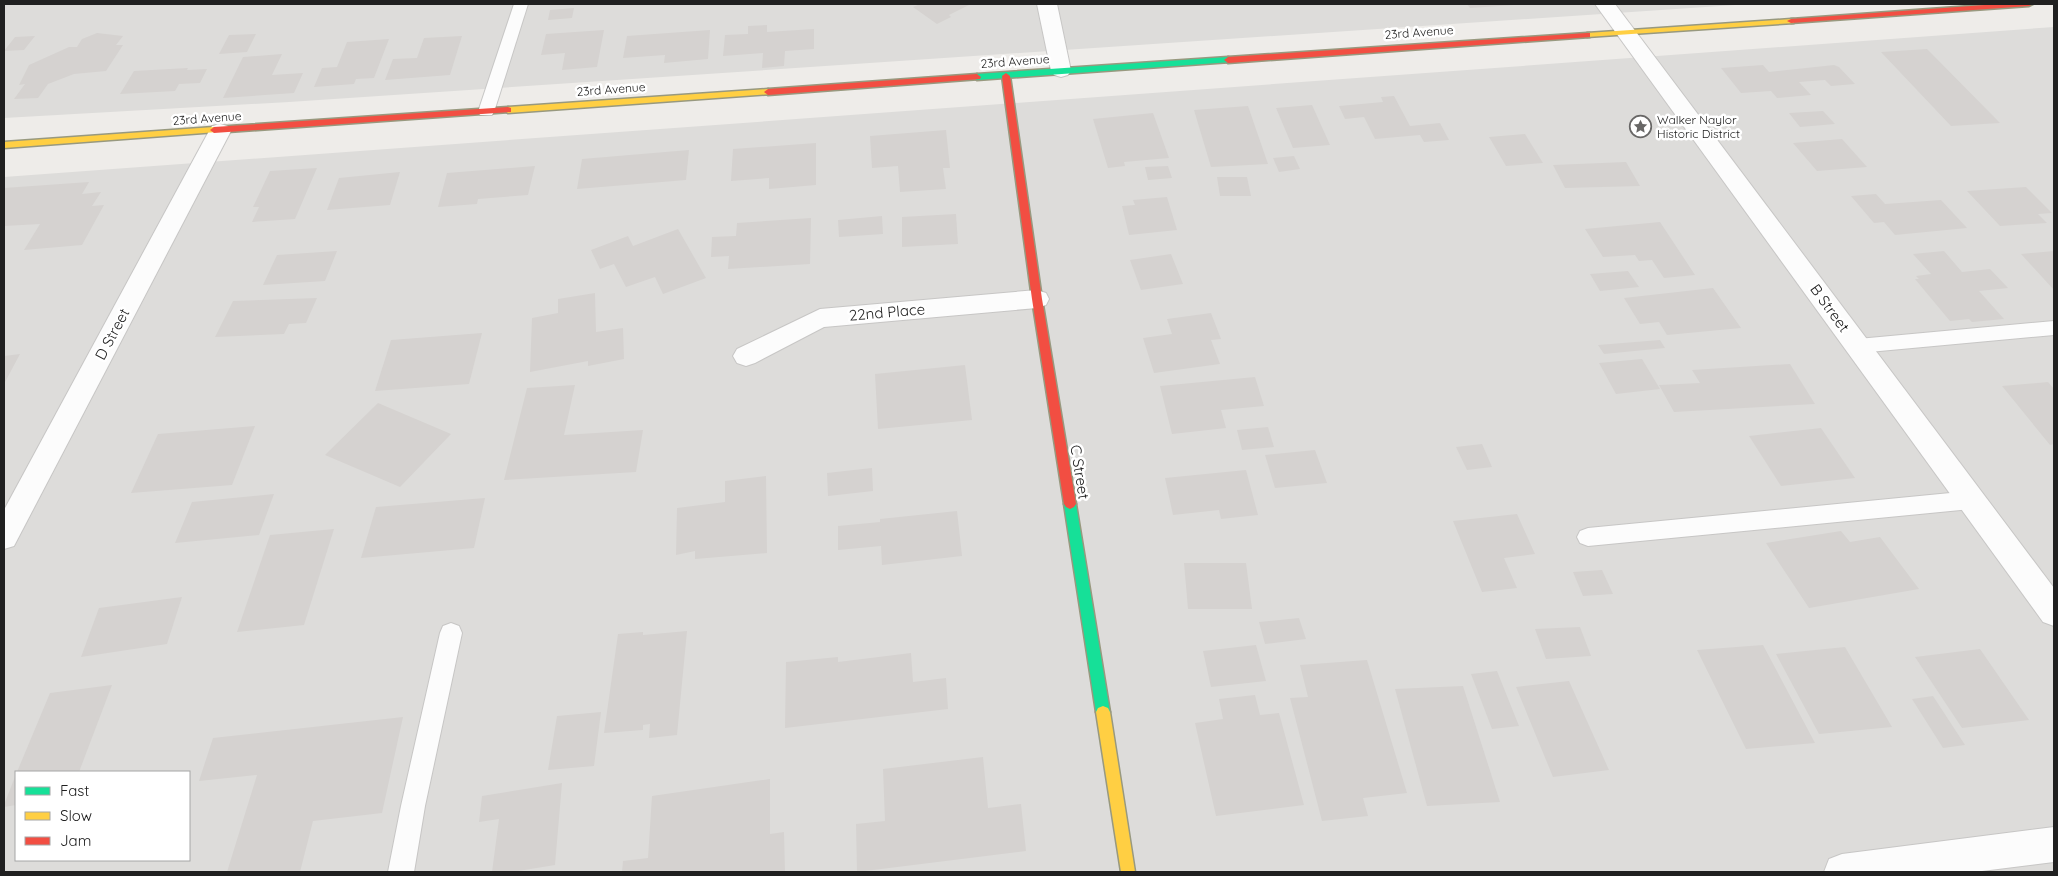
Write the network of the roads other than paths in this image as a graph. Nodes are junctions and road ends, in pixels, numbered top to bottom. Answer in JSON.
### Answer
{"nodes":[{"id":1,"x":521,"y":4,"type":"edge"},
{"id":2,"x":1047,"y":4,"type":"edge"},
{"id":3,"x":1605,"y":4,"type":"edge"},
{"id":4,"x":2029,"y":4,"type":"edge"},
{"id":5,"x":1625,"y":31,"type":"junction"},
{"id":6,"x":1061,"y":71,"type":"junction"},
{"id":7,"x":1006,"y":76,"type":"junction"},
{"id":8,"x":486,"y":112,"type":"junction"},
{"id":9,"x":220,"y":131,"type":"junction"},
{"id":10,"x":4,"y":145,"type":"edge"},
{"id":11,"x":1037,"y":299,"type":"junction"},
{"id":12,"x":2054,"y":328,"type":"edge"},
{"id":13,"x":1858,"y":346,"type":"junction"},
{"id":14,"x":746,"y":356,"type":"dead end"},
{"id":15,"x":1971,"y":500,"type":"junction"},
{"id":16,"x":4,"y":537,"type":"edge"},
{"id":17,"x":1588,"y":537,"type":"dead end"},
{"id":18,"x":2054,"y":612,"type":"edge"},
{"id":19,"x":451,"y":633,"type":"dead end"},
{"id":20,"x":2054,"y":844,"type":"edge"},
{"id":21,"x":401,"y":872,"type":"edge"},
{"id":22,"x":1128,"y":872,"type":"edge"},
{"id":23,"x":1842,"y":872,"type":"edge"}],
"edges":[{"from":1,"to":8,"type":"lane"},
{"from":2,"to":6,"type":"street"},
{"from":3,"to":5,"type":"street","name":"B Street"},
{"from":4,"to":5,"type":"street","name":"23rd Avenue"},
{"from":5,"to":6,"type":"street","name":"23rd Avenue"},
{"from":5,"to":13,"type":"street","name":"B Street"},
{"from":6,"to":7,"type":"street","name":"23rd Avenue"},
{"from":7,"to":8,"type":"street","name":"23rd Avenue"},
{"from":7,"to":11,"type":"street","name":"C Street"},
{"from":8,"to":9,"type":"street","name":"23rd Avenue"},
{"from":9,"to":10,"type":"street","name":"23rd Avenue"},
{"from":9,"to":16,"type":"street","name":"D Street"},
{"from":11,"to":14,"type":"street","name":"22nd Place"},
{"from":11,"to":22,"type":"street","name":"C Street"},
{"from":12,"to":13,"type":"lane"},
{"from":13,"to":15,"type":"street","name":"B Street"},
{"from":15,"to":17,"type":"lane"},
{"from":15,"to":18,"type":"street","name":"B Street"},
{"from":19,"to":21,"type":"lane"},
{"from":20,"to":23,"type":"street"}]}
